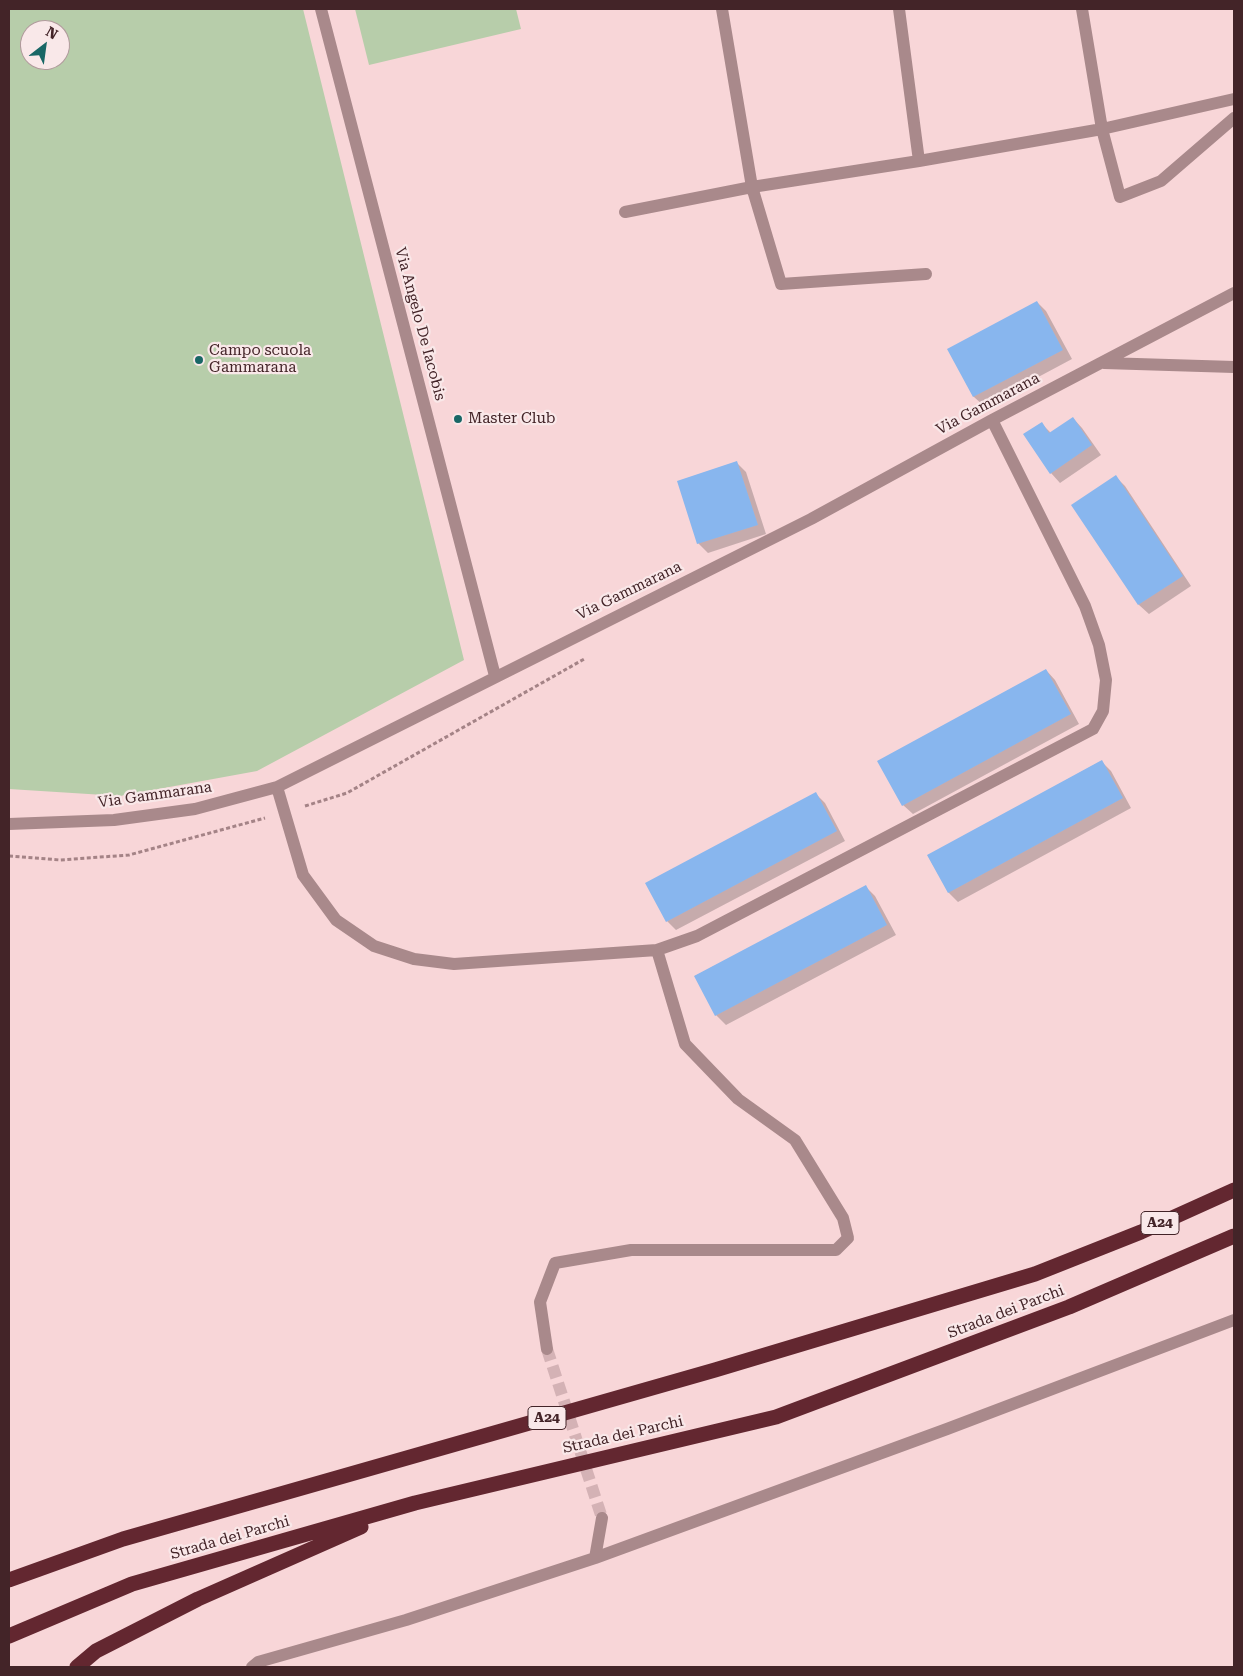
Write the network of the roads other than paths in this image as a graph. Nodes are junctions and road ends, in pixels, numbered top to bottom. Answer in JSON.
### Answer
{"nodes":[{"id":1,"x":321,"y":9,"type":"edge"},
{"id":2,"x":722,"y":9,"type":"edge"},
{"id":3,"x":899,"y":9,"type":"edge"},
{"id":4,"x":1082,"y":9,"type":"edge"},
{"id":5,"x":1234,"y":99,"type":"edge"},
{"id":6,"x":1234,"y":118,"type":"edge"},
{"id":7,"x":1102,"y":129,"type":"junction"},
{"id":8,"x":919,"y":161,"type":"junction"},
{"id":9,"x":752,"y":187,"type":"junction"},
{"id":10,"x":625,"y":212,"type":"dead end"},
{"id":11,"x":926,"y":274,"type":"dead end"},
{"id":12,"x":1234,"y":293,"type":"edge"},
{"id":13,"x":1102,"y":363,"type":"junction"},
{"id":14,"x":1234,"y":367,"type":"edge"},
{"id":15,"x":992,"y":420,"type":"junction"},
{"id":16,"x":495,"y":676,"type":"junction"},
{"id":17,"x":277,"y":787,"type":"junction"},
{"id":18,"x":9,"y":824,"type":"edge"},
{"id":19,"x":657,"y":950,"type":"junction"},
{"id":20,"x":1234,"y":1190,"type":"edge"},
{"id":21,"x":1234,"y":1236,"type":"edge"},
{"id":22,"x":1234,"y":1320,"type":"edge"},
{"id":23,"x":547,"y":1350,"type":"tunnel mouth"},
{"id":24,"x":415,"y":1503,"type":"junction"},
{"id":25,"x":602,"y":1518,"type":"tunnel mouth"},
{"id":26,"x":596,"y":1558,"type":"junction"},
{"id":27,"x":9,"y":1580,"type":"edge"},
{"id":28,"x":9,"y":1636,"type":"edge"},
{"id":29,"x":77,"y":1667,"type":"edge"},
{"id":30,"x":252,"y":1667,"type":"edge"}],
"edges":[{"from":1,"to":16,"type":"street","name":"Via Angelo De Iacobis"},
{"from":2,"to":9,"type":"street"},
{"from":3,"to":8,"type":"street"},
{"from":4,"to":7,"type":"street"},
{"from":5,"to":7,"type":"street"},
{"from":6,"to":7,"type":"street"},
{"from":7,"to":8,"type":"street"},
{"from":8,"to":9,"type":"street"},
{"from":9,"to":10,"type":"street"},
{"from":9,"to":11,"type":"street"},
{"from":12,"to":13,"type":"street","name":"Via Gammarana"},
{"from":13,"to":14,"type":"street"},
{"from":13,"to":15,"type":"street","name":"Via Gammarana"},
{"from":15,"to":16,"type":"street","name":"Via Gammarana"},
{"from":15,"to":19,"type":"street"},
{"from":16,"to":17,"type":"street","name":"Via Gammarana"},
{"from":17,"to":18,"type":"street","name":"Via Gammarana"},
{"from":17,"to":19,"type":"street"},
{"from":19,"to":23,"type":"street"},
{"from":20,"to":27,"type":"highway","name":"Strada dei Parchi","number":"A24"},
{"from":21,"to":24,"type":"highway","name":"Strada dei Parchi"},
{"from":22,"to":26,"type":"street"},
{"from":24,"to":28,"type":"highway","name":"Strada dei Parchi"},
{"from":24,"to":29,"type":"highway"},
{"from":25,"to":26,"type":"street"},
{"from":26,"to":30,"type":"street"}]}
